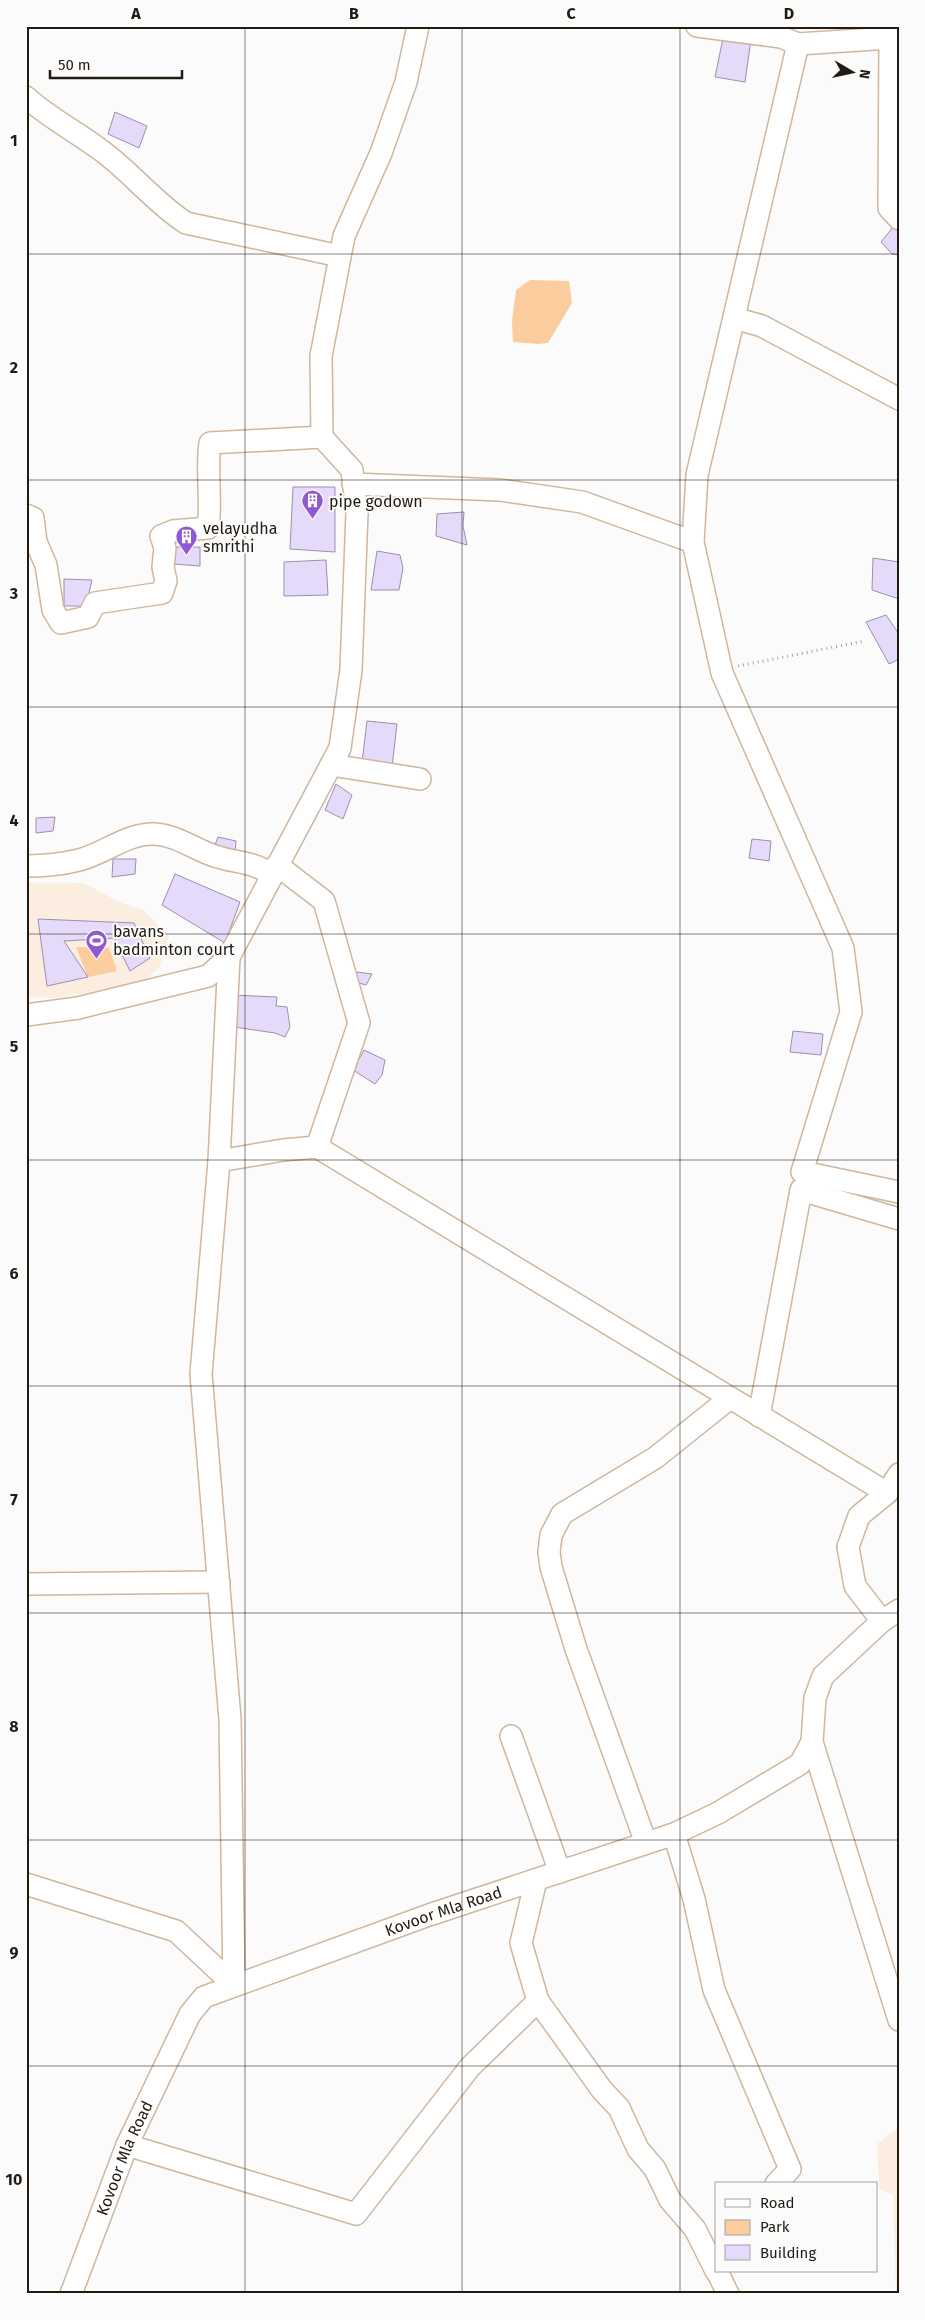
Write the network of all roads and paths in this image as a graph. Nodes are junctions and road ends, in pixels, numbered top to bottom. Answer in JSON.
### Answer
{"nodes":[{"id":1,"x":418,"y":26,"type":"edge"},
{"id":2,"x":698,"y":26,"type":"edge"},
{"id":3,"x":894,"y":32,"type":"edge"},
{"id":4,"x":787,"y":36,"type":"edge"},
{"id":5,"x":26,"y":97,"type":"edge"},
{"id":6,"x":899,"y":218,"type":"edge"},
{"id":7,"x":340,"y":256,"type":"junction"},
{"id":8,"x":734,"y":318,"type":"junction"},
{"id":9,"x":899,"y":400,"type":"edge"},
{"id":10,"x":322,"y":436,"type":"junction"},
{"id":11,"x":353,"y":484,"type":"junction"},
{"id":12,"x":26,"y":515,"type":"edge"},
{"id":13,"x":693,"y":542,"type":"junction"},
{"id":14,"x":865,"y":641,"type":"dead end"},
{"id":15,"x":721,"y":670,"type":"junction"},
{"id":16,"x":331,"y":765,"type":"junction"},
{"id":17,"x":420,"y":779,"type":"dead end"},
{"id":18,"x":26,"y":866,"type":"edge"},
{"id":19,"x":274,"y":870,"type":"junction"},
{"id":20,"x":229,"y":957,"type":"junction"},
{"id":21,"x":26,"y":1015,"type":"edge"},
{"id":22,"x":317,"y":1147,"type":"junction"},
{"id":23,"x":219,"y":1161,"type":"junction"},
{"id":24,"x":899,"y":1192,"type":"edge"},
{"id":25,"x":899,"y":1219,"type":"edge"},
{"id":26,"x":730,"y":1398,"type":"junction"},
{"id":27,"x":759,"y":1416,"type":"junction"},
{"id":28,"x":899,"y":1474,"type":"edge"},
{"id":29,"x":887,"y":1493,"type":"junction"},
{"id":30,"x":219,"y":1582,"type":"junction"},
{"id":31,"x":26,"y":1584,"type":"edge"},
{"id":32,"x":890,"y":1616,"type":"edge"},
{"id":33,"x":511,"y":1736,"type":"dead end"},
{"id":34,"x":812,"y":1742,"type":"junction"},
{"id":35,"x":674,"y":1834,"type":"junction"},
{"id":36,"x":646,"y":1843,"type":"junction"},
{"id":37,"x":560,"y":1872,"type":"junction"},
{"id":38,"x":536,"y":1880,"type":"junction"},
{"id":39,"x":26,"y":1884,"type":"edge"},
{"id":40,"x":234,"y":1985,"type":"junction"},
{"id":41,"x":538,"y":2002,"type":"junction"},
{"id":42,"x":899,"y":2020,"type":"edge"},
{"id":43,"x":126,"y":2145,"type":"junction"},
{"id":44,"x":778,"y":2182,"type":"edge"},
{"id":45,"x":714,"y":2261,"type":"edge"},
{"id":46,"x":719,"y":2272,"type":"edge"},
{"id":47,"x":71,"y":2294,"type":"edge"},
{"id":48,"x":728,"y":2294,"type":"edge"}],
"edges":[{"from":1,"to":7,"type":"street"},
{"from":2,"to":4,"type":"street"},
{"from":3,"to":4,"type":"street"},
{"from":3,"to":6,"type":"street"},
{"from":4,"to":8,"type":"street"},
{"from":5,"to":7,"type":"street"},
{"from":7,"to":10,"type":"street"},
{"from":8,"to":9,"type":"street"},
{"from":8,"to":13,"type":"street"},
{"from":10,"to":11,"type":"street"},
{"from":10,"to":12,"type":"street"},
{"from":11,"to":13,"type":"street"},
{"from":11,"to":16,"type":"street"},
{"from":13,"to":15,"type":"street"},
{"from":14,"to":15,"type":"path"},
{"from":15,"to":24,"type":"street"},
{"from":16,"to":17,"type":"street"},
{"from":16,"to":19,"type":"street"},
{"from":18,"to":19,"type":"street"},
{"from":19,"to":20,"type":"street"},
{"from":19,"to":22,"type":"street"},
{"from":20,"to":21,"type":"street"},
{"from":20,"to":23,"type":"street"},
{"from":22,"to":23,"type":"street"},
{"from":22,"to":26,"type":"street"},
{"from":23,"to":30,"type":"street"},
{"from":25,"to":27,"type":"street"},
{"from":26,"to":27,"type":"street"},
{"from":26,"to":36,"type":"street"},
{"from":27,"to":29,"type":"street"},
{"from":28,"to":29,"type":"street"},
{"from":29,"to":32,"type":"street"},
{"from":30,"to":31,"type":"street"},
{"from":30,"to":40,"type":"street"},
{"from":32,"to":34,"type":"street","name":"Kovoor Mla Road"},
{"from":33,"to":37,"type":"street"},
{"from":34,"to":35,"type":"street","name":"Kovoor Mla Road"},
{"from":34,"to":42,"type":"street"},
{"from":35,"to":36,"type":"street","name":"Kovoor Mla Road"},
{"from":35,"to":44,"type":"street"},
{"from":36,"to":37,"type":"street","name":"Kovoor Mla Road"},
{"from":37,"to":38,"type":"street","name":"Kovoor Mla Road"},
{"from":38,"to":40,"type":"street","name":"Kovoor Mla Road"},
{"from":38,"to":41,"type":"street"},
{"from":39,"to":40,"type":"street"},
{"from":40,"to":43,"type":"street","name":"Kovoor Mla Road"},
{"from":41,"to":43,"type":"street"},
{"from":41,"to":45,"type":"street"},
{"from":43,"to":47,"type":"street","name":"Kovoor Mla Road"},
{"from":46,"to":48,"type":"street"}]}
